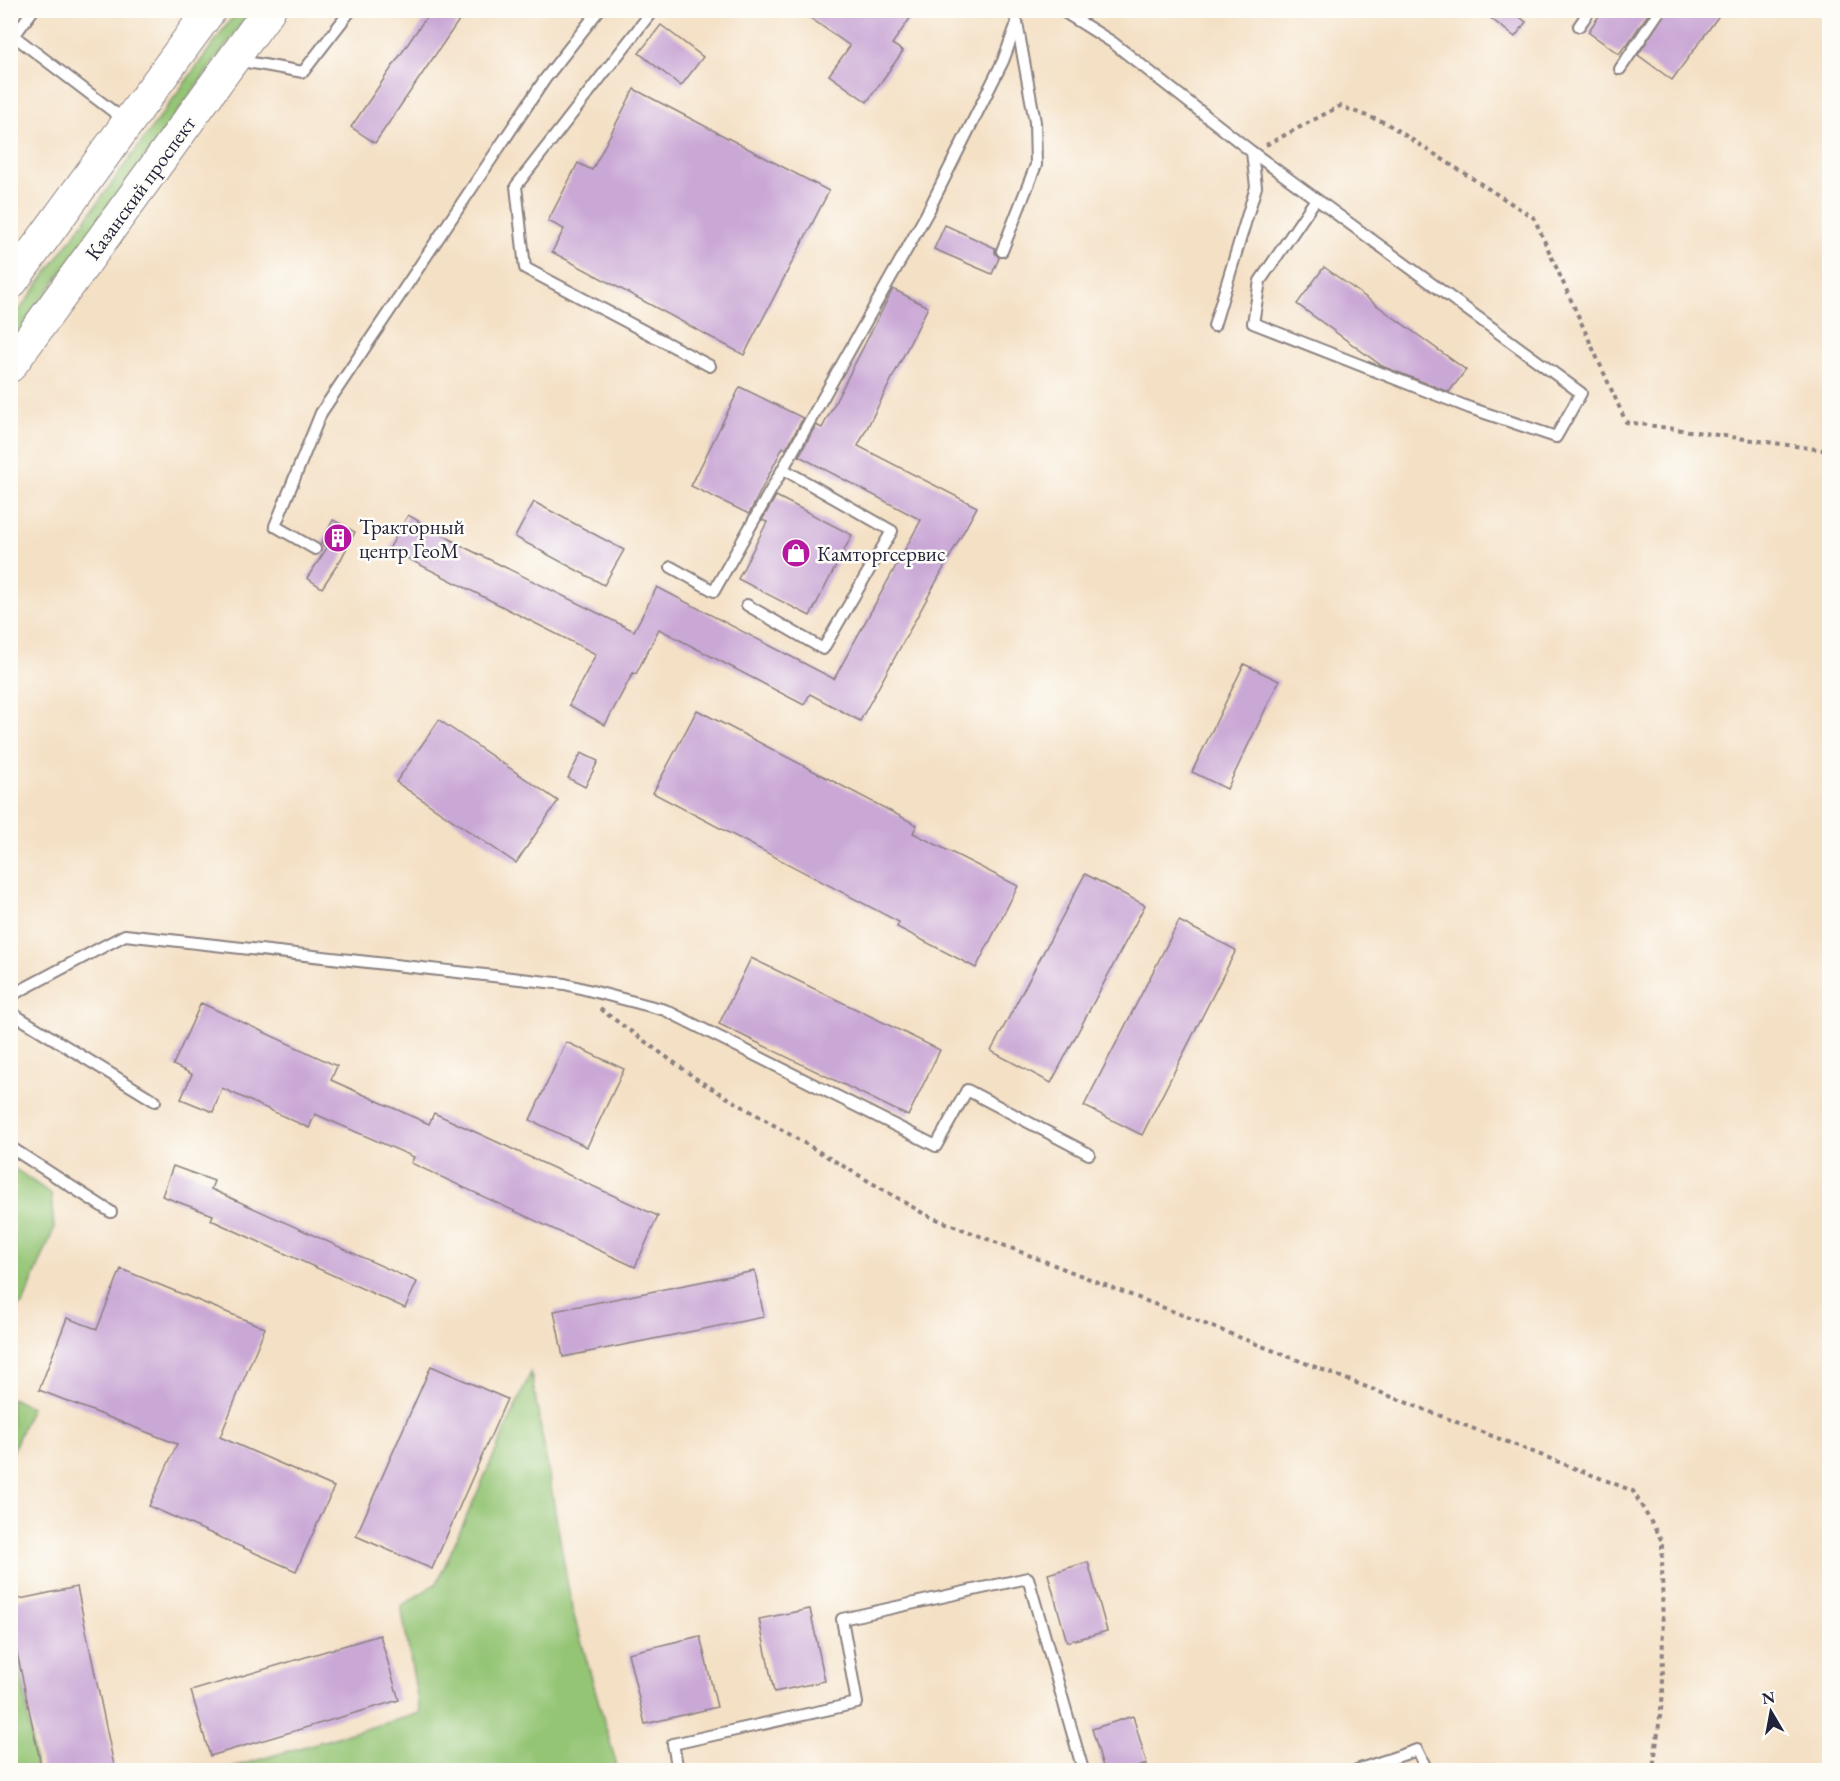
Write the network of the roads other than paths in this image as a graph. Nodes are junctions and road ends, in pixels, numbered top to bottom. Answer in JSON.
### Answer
{"nodes":[{"id":1,"x":33,"y":10,"type":"edge"},
{"id":2,"x":210,"y":10,"type":"edge"},
{"id":3,"x":268,"y":10,"type":"edge"},
{"id":4,"x":351,"y":10,"type":"edge"},
{"id":5,"x":599,"y":10,"type":"edge"},
{"id":6,"x":653,"y":10,"type":"edge"},
{"id":7,"x":1014,"y":10,"type":"edge"},
{"id":8,"x":1061,"y":10,"type":"edge"},
{"id":9,"x":1590,"y":10,"type":"edge"},
{"id":10,"x":1660,"y":10,"type":"edge"},
{"id":11,"x":10,"y":19,"type":"edge"},
{"id":12,"x":1017,"y":23,"type":"junction"},
{"id":13,"x":1579,"y":26,"type":"dead end"},
{"id":14,"x":12,"y":36,"type":"edge"},
{"id":15,"x":233,"y":59,"type":"junction"},
{"id":16,"x":1620,"y":69,"type":"dead end"},
{"id":17,"x":128,"y":122,"type":"junction"},
{"id":18,"x":1252,"y":152,"type":"junction"},
{"id":19,"x":1316,"y":199,"type":"junction"},
{"id":20,"x":930,"y":207,"type":"junction"},
{"id":21,"x":924,"y":220,"type":"dead end"},
{"id":22,"x":1002,"y":251,"type":"dead end"},
{"id":23,"x":10,"y":284,"type":"edge"},
{"id":24,"x":1214,"y":326,"type":"dead end"},
{"id":25,"x":10,"y":366,"type":"edge"},
{"id":26,"x":710,"y":366,"type":"dead end"},
{"id":27,"x":783,"y":469,"type":"junction"},
{"id":28,"x":315,"y":549,"type":"dead end"},
{"id":29,"x":671,"y":567,"type":"dead end"},
{"id":30,"x":747,"y":605,"type":"dead end"},
{"id":31,"x":10,"y":996,"type":"edge"},
{"id":32,"x":10,"y":1012,"type":"edge"},
{"id":33,"x":155,"y":1101,"type":"dead end"},
{"id":34,"x":10,"y":1147,"type":"edge"},
{"id":35,"x":1089,"y":1154,"type":"dead end"},
{"id":36,"x":111,"y":1212,"type":"dead end"},
{"id":37,"x":678,"y":1770,"type":"edge"},
{"id":38,"x":1083,"y":1770,"type":"edge"},
{"id":39,"x":1357,"y":1770,"type":"edge"},
{"id":40,"x":1427,"y":1770,"type":"edge"}],
"edges":[{"from":1,"to":14,"type":"lane"},
{"from":2,"to":17,"type":"main road"},
{"from":3,"to":15,"type":"main road","name":"Казанский проспект"},
{"from":4,"to":15,"type":"lane"},
{"from":5,"to":28,"type":"lane"},
{"from":6,"to":26,"type":"lane"},
{"from":7,"to":12,"type":"lane"},
{"from":8,"to":18,"type":"lane"},
{"from":9,"to":13,"type":"lane"},
{"from":10,"to":16,"type":"lane"},
{"from":11,"to":14,"type":"lane"},
{"from":12,"to":20,"type":"lane"},
{"from":12,"to":22,"type":"lane"},
{"from":14,"to":17,"type":"lane"},
{"from":15,"to":25,"type":"main road","name":"Казанский проспект"},
{"from":17,"to":23,"type":"main road"},
{"from":18,"to":19,"type":"lane"},
{"from":18,"to":24,"type":"lane"},
{"from":19,"to":19,"type":"lane"},
{"from":20,"to":21,"type":"lane"},
{"from":20,"to":27,"type":"lane"},
{"from":27,"to":29,"type":"lane"},
{"from":27,"to":30,"type":"lane"},
{"from":31,"to":35,"type":"lane"},
{"from":32,"to":33,"type":"lane"},
{"from":34,"to":36,"type":"lane"},
{"from":37,"to":38,"type":"lane"},
{"from":39,"to":40,"type":"lane"}]}
